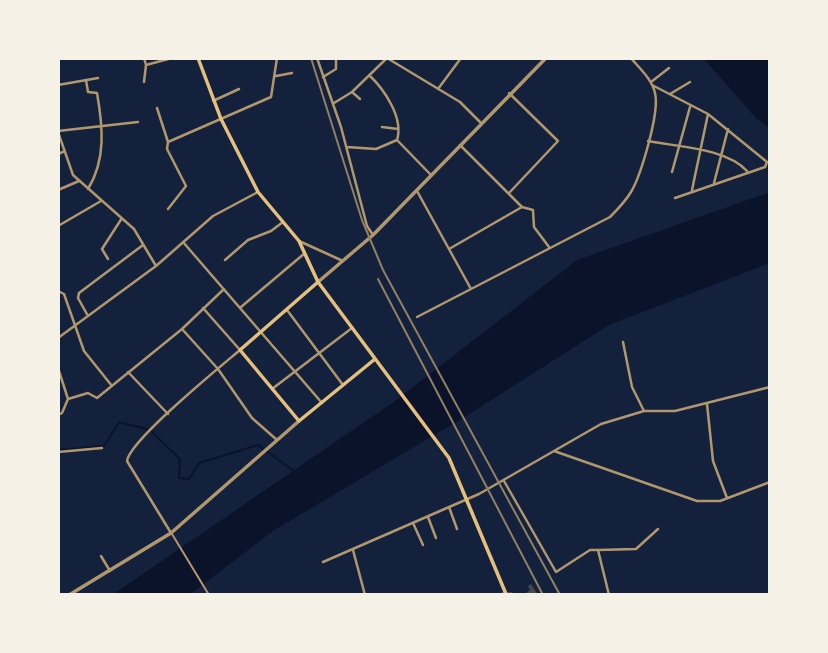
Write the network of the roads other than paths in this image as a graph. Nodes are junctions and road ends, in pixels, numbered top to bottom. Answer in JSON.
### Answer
{"nodes":[{"id":1,"x":144,"y":58,"type":"edge"},
{"id":2,"x":172,"y":58,"type":"edge"},
{"id":3,"x":199,"y":58,"type":"edge"},
{"id":4,"x":277,"y":58,"type":"edge"},
{"id":5,"x":317,"y":58,"type":"edge"},
{"id":6,"x":336,"y":58,"type":"edge"},
{"id":7,"x":387,"y":58,"type":"edge"},
{"id":8,"x":461,"y":58,"type":"edge"},
{"id":9,"x":546,"y":58,"type":"edge"},
{"id":10,"x":631,"y":58,"type":"edge"},
{"id":11,"x":146,"y":65,"type":"junction"},
{"id":12,"x":669,"y":68,"type":"dead end"},
{"id":13,"x":292,"y":73,"type":"dead end"},
{"id":14,"x":369,"y":75,"type":"junction"},
{"id":15,"x":276,"y":76,"type":"junction"},
{"id":16,"x":323,"y":77,"type":"junction"},
{"id":17,"x":98,"y":78,"type":"dead end"},
{"id":18,"x":86,"y":80,"type":"junction"},
{"id":19,"x":144,"y":82,"type":"dead end"},
{"id":20,"x":690,"y":82,"type":"dead end"},
{"id":21,"x":652,"y":84,"type":"junction"},
{"id":22,"x":58,"y":85,"type":"edge"},
{"id":23,"x":239,"y":89,"type":"dead end"},
{"id":24,"x":438,"y":89,"type":"junction"},
{"id":25,"x":352,"y":92,"type":"junction"},
{"id":26,"x":509,"y":93,"type":"junction"},
{"id":27,"x":670,"y":94,"type":"junction"},
{"id":28,"x":359,"y":99,"type":"dead end"},
{"id":29,"x":213,"y":100,"type":"junction"},
{"id":30,"x":333,"y":104,"type":"junction"},
{"id":31,"x":690,"y":107,"type":"junction"},
{"id":32,"x":157,"y":108,"type":"dead end"},
{"id":33,"x":708,"y":114,"type":"junction"},
{"id":34,"x":221,"y":119,"type":"junction"},
{"id":35,"x":138,"y":122,"type":"dead end"},
{"id":36,"x":480,"y":122,"type":"junction"},
{"id":37,"x":103,"y":124,"type":"junction"},
{"id":38,"x":382,"y":127,"type":"dead end"},
{"id":39,"x":398,"y":129,"type":"junction"},
{"id":40,"x":728,"y":129,"type":"junction"},
{"id":41,"x":58,"y":132,"type":"edge"},
{"id":42,"x":397,"y":140,"type":"junction"},
{"id":43,"x":648,"y":141,"type":"junction"},
{"id":44,"x":168,"y":142,"type":"junction"},
{"id":45,"x":460,"y":145,"type":"junction"},
{"id":46,"x":346,"y":147,"type":"junction"},
{"id":47,"x":679,"y":147,"type":"junction"},
{"id":48,"x":65,"y":151,"type":"junction"},
{"id":49,"x":699,"y":151,"type":"junction"},
{"id":50,"x":58,"y":154,"type":"edge"},
{"id":51,"x":720,"y":156,"type":"junction"},
{"id":52,"x":768,"y":167,"type":"edge"},
{"id":53,"x":672,"y":172,"type":"dead end"},
{"id":54,"x":748,"y":172,"type":"junction"},
{"id":55,"x":432,"y":176,"type":"junction"},
{"id":56,"x":79,"y":181,"type":"junction"},
{"id":57,"x":714,"y":183,"type":"junction"},
{"id":58,"x":58,"y":190,"type":"edge"},
{"id":59,"x":88,"y":190,"type":"junction"},
{"id":60,"x":692,"y":190,"type":"junction"},
{"id":61,"x":417,"y":191,"type":"junction"},
{"id":62,"x":258,"y":192,"type":"junction"},
{"id":63,"x":510,"y":192,"type":"junction"},
{"id":64,"x":675,"y":198,"type":"dead end"},
{"id":65,"x":101,"y":201,"type":"junction"},
{"id":66,"x":522,"y":207,"type":"junction"},
{"id":67,"x":168,"y":209,"type":"dead end"},
{"id":68,"x":122,"y":218,"type":"junction"},
{"id":69,"x":283,"y":222,"type":"junction"},
{"id":70,"x":58,"y":226,"type":"edge"},
{"id":71,"x":373,"y":235,"type":"junction"},
{"id":72,"x":299,"y":241,"type":"junction"},
{"id":73,"x":183,"y":242,"type":"junction"},
{"id":74,"x":143,"y":245,"type":"junction"},
{"id":75,"x":58,"y":247,"type":"edge"},
{"id":76,"x":550,"y":248,"type":"junction"},
{"id":77,"x":449,"y":249,"type":"junction"},
{"id":78,"x":305,"y":253,"type":"junction"},
{"id":79,"x":108,"y":259,"type":"dead end"},
{"id":80,"x":58,"y":260,"type":"edge"},
{"id":81,"x":225,"y":260,"type":"dead end"},
{"id":82,"x":343,"y":261,"type":"junction"},
{"id":83,"x":156,"y":266,"type":"junction"},
{"id":84,"x":318,"y":282,"type":"junction"},
{"id":85,"x":224,"y":289,"type":"junction"},
{"id":86,"x":471,"y":290,"type":"junction"},
{"id":87,"x":58,"y":291,"type":"edge"},
{"id":88,"x":240,"y":307,"type":"junction"},
{"id":89,"x":203,"y":308,"type":"junction"},
{"id":90,"x":287,"y":310,"type":"junction"},
{"id":91,"x":89,"y":317,"type":"junction"},
{"id":92,"x":417,"y":317,"type":"dead end"},
{"id":93,"x":75,"y":327,"type":"junction"},
{"id":94,"x":352,"y":328,"type":"junction"},
{"id":95,"x":182,"y":329,"type":"junction"},
{"id":96,"x":262,"y":330,"type":"junction"},
{"id":97,"x":58,"y":338,"type":"edge"},
{"id":98,"x":623,"y":342,"type":"dead end"},
{"id":99,"x":240,"y":350,"type":"junction"},
{"id":100,"x":319,"y":353,"type":"junction"},
{"id":101,"x":375,"y":359,"type":"junction"},
{"id":102,"x":58,"y":368,"type":"edge"},
{"id":103,"x":218,"y":369,"type":"junction"},
{"id":104,"x":128,"y":372,"type":"junction"},
{"id":105,"x":295,"y":372,"type":"junction"},
{"id":106,"x":343,"y":385,"type":"junction"},
{"id":107,"x":112,"y":386,"type":"junction"},
{"id":108,"x":770,"y":387,"type":"edge"},
{"id":109,"x":272,"y":389,"type":"junction"},
{"id":110,"x":68,"y":399,"type":"junction"},
{"id":111,"x":707,"y":402,"type":"junction"},
{"id":112,"x":322,"y":403,"type":"junction"},
{"id":113,"x":644,"y":411,"type":"junction"},
{"id":114,"x":168,"y":414,"type":"junction"},
{"id":115,"x":58,"y":415,"type":"edge"},
{"id":116,"x":299,"y":421,"type":"junction"},
{"id":117,"x":275,"y":442,"type":"junction"},
{"id":118,"x":102,"y":448,"type":"dead end"},
{"id":119,"x":554,"y":451,"type":"junction"},
{"id":120,"x":58,"y":452,"type":"edge"},
{"id":121,"x":504,"y":481,"type":"junction"},
{"id":122,"x":770,"y":482,"type":"edge"},
{"id":123,"x":727,"y":498,"type":"junction"},
{"id":124,"x":468,"y":500,"type":"junction"},
{"id":125,"x":449,"y":507,"type":"junction"},
{"id":126,"x":428,"y":517,"type":"junction"},
{"id":127,"x":413,"y":523,"type":"junction"},
{"id":128,"x":457,"y":529,"type":"dead end"},
{"id":129,"x":658,"y":529,"type":"dead end"},
{"id":130,"x":171,"y":533,"type":"junction"},
{"id":131,"x":436,"y":538,"type":"dead end"},
{"id":132,"x":423,"y":545,"type":"dead end"},
{"id":133,"x":353,"y":550,"type":"junction"},
{"id":134,"x":597,"y":550,"type":"junction"},
{"id":135,"x":101,"y":556,"type":"dead end"},
{"id":136,"x":323,"y":562,"type":"dead end"},
{"id":137,"x":110,"y":571,"type":"junction"},
{"id":138,"x":209,"y":594,"type":"edge"},
{"id":139,"x":69,"y":595,"type":"edge"},
{"id":140,"x":365,"y":595,"type":"edge"},
{"id":141,"x":507,"y":595,"type":"edge"},
{"id":142,"x":609,"y":595,"type":"edge"}],
"edges":[{"from":1,"to":11,"type":"street"},
{"from":2,"to":11,"type":"street"},
{"from":3,"to":29,"type":"main road"},
{"from":4,"to":15,"type":"street"},
{"from":5,"to":16,"type":"street"},
{"from":6,"to":16,"type":"street"},
{"from":7,"to":14,"type":"street"},
{"from":7,"to":24,"type":"street"},
{"from":8,"to":24,"type":"street"},
{"from":9,"to":26,"type":"street"},
{"from":10,"to":21,"type":"street"},
{"from":11,"to":19,"type":"street"},
{"from":12,"to":21,"type":"street"},
{"from":13,"to":15,"type":"street"},
{"from":14,"to":25,"type":"street"},
{"from":14,"to":39,"type":"street"},
{"from":15,"to":34,"type":"street"},
{"from":16,"to":30,"type":"street"},
{"from":17,"to":18,"type":"street"},
{"from":18,"to":22,"type":"street"},
{"from":18,"to":37,"type":"street"},
{"from":20,"to":27,"type":"street"},
{"from":21,"to":27,"type":"street"},
{"from":21,"to":43,"type":"street"},
{"from":23,"to":29,"type":"street"},
{"from":24,"to":36,"type":"street"},
{"from":25,"to":28,"type":"street"},
{"from":25,"to":30,"type":"street"},
{"from":26,"to":36,"type":"street"},
{"from":26,"to":63,"type":"street"},
{"from":27,"to":31,"type":"street"},
{"from":29,"to":34,"type":"main road"},
{"from":30,"to":46,"type":"street"},
{"from":31,"to":33,"type":"street"},
{"from":31,"to":47,"type":"street"},
{"from":32,"to":44,"type":"street"},
{"from":33,"to":40,"type":"street"},
{"from":33,"to":49,"type":"street"},
{"from":34,"to":44,"type":"street"},
{"from":34,"to":62,"type":"main road"},
{"from":35,"to":37,"type":"street"},
{"from":36,"to":45,"type":"street"},
{"from":37,"to":41,"type":"street"},
{"from":37,"to":59,"type":"street"},
{"from":38,"to":39,"type":"street"},
{"from":39,"to":42,"type":"street"},
{"from":40,"to":51,"type":"street"},
{"from":40,"to":52,"type":"street"},
{"from":41,"to":48,"type":"street"},
{"from":42,"to":46,"type":"street"},
{"from":42,"to":55,"type":"street"},
{"from":43,"to":47,"type":"street"},
{"from":43,"to":76,"type":"street"},
{"from":44,"to":67,"type":"street"},
{"from":45,"to":55,"type":"street"},
{"from":45,"to":63,"type":"street"},
{"from":46,"to":71,"type":"street"},
{"from":47,"to":49,"type":"street"},
{"from":47,"to":53,"type":"street"},
{"from":48,"to":50,"type":"street"},
{"from":48,"to":56,"type":"street"},
{"from":49,"to":51,"type":"street"},
{"from":49,"to":60,"type":"street"},
{"from":51,"to":54,"type":"street"},
{"from":51,"to":57,"type":"street"},
{"from":52,"to":54,"type":"street"},
{"from":54,"to":57,"type":"street"},
{"from":55,"to":61,"type":"street"},
{"from":56,"to":58,"type":"street"},
{"from":56,"to":59,"type":"street"},
{"from":57,"to":60,"type":"street"},
{"from":59,"to":65,"type":"street"},
{"from":60,"to":64,"type":"street"},
{"from":61,"to":71,"type":"street"},
{"from":61,"to":77,"type":"street"},
{"from":62,"to":69,"type":"main road"},
{"from":62,"to":73,"type":"street"},
{"from":63,"to":66,"type":"street"},
{"from":65,"to":68,"type":"street"},
{"from":65,"to":70,"type":"street"},
{"from":66,"to":76,"type":"street"},
{"from":66,"to":77,"type":"street"},
{"from":68,"to":74,"type":"street"},
{"from":68,"to":79,"type":"street"},
{"from":69,"to":72,"type":"main road"},
{"from":69,"to":81,"type":"street"},
{"from":71,"to":82,"type":"street"},
{"from":72,"to":78,"type":"main road"},
{"from":72,"to":82,"type":"street"},
{"from":73,"to":83,"type":"street"},
{"from":73,"to":85,"type":"street"},
{"from":74,"to":83,"type":"street"},
{"from":74,"to":91,"type":"street"},
{"from":75,"to":80,"type":"street"},
{"from":76,"to":86,"type":"street"},
{"from":77,"to":86,"type":"street"},
{"from":78,"to":84,"type":"main road"},
{"from":78,"to":88,"type":"street"},
{"from":82,"to":84,"type":"street"},
{"from":83,"to":91,"type":"street"},
{"from":84,"to":90,"type":"main road"},
{"from":84,"to":94,"type":"main road"},
{"from":85,"to":88,"type":"street"},
{"from":85,"to":89,"type":"street"},
{"from":86,"to":92,"type":"street"},
{"from":87,"to":93,"type":"street"},
{"from":88,"to":96,"type":"street"},
{"from":89,"to":95,"type":"street"},
{"from":89,"to":99,"type":"street"},
{"from":90,"to":96,"type":"main road"},
{"from":90,"to":100,"type":"street"},
{"from":91,"to":93,"type":"street"},
{"from":93,"to":97,"type":"street"},
{"from":93,"to":107,"type":"street"},
{"from":94,"to":100,"type":"street"},
{"from":94,"to":101,"type":"main road"},
{"from":95,"to":103,"type":"street"},
{"from":95,"to":104,"type":"street"},
{"from":96,"to":99,"type":"main road"},
{"from":96,"to":105,"type":"street"},
{"from":98,"to":113,"type":"street"},
{"from":99,"to":103,"type":"street"},
{"from":99,"to":109,"type":"main road"},
{"from":100,"to":105,"type":"street"},
{"from":100,"to":106,"type":"street"},
{"from":101,"to":106,"type":"main road"},
{"from":101,"to":124,"type":"main road"},
{"from":102,"to":110,"type":"street"},
{"from":103,"to":114,"type":"street"},
{"from":103,"to":117,"type":"street"},
{"from":104,"to":107,"type":"street"},
{"from":104,"to":114,"type":"street"},
{"from":105,"to":109,"type":"street"},
{"from":105,"to":112,"type":"street"},
{"from":106,"to":112,"type":"main road"},
{"from":107,"to":110,"type":"street"},
{"from":108,"to":111,"type":"street"},
{"from":109,"to":116,"type":"main road"},
{"from":110,"to":115,"type":"street"},
{"from":111,"to":113,"type":"street"},
{"from":111,"to":123,"type":"street"},
{"from":112,"to":116,"type":"main road"},
{"from":113,"to":119,"type":"street"},
{"from":114,"to":130,"type":"street"},
{"from":116,"to":117,"type":"street"},
{"from":117,"to":130,"type":"street"},
{"from":118,"to":120,"type":"street"},
{"from":119,"to":121,"type":"street"},
{"from":119,"to":123,"type":"street"},
{"from":121,"to":124,"type":"street"},
{"from":121,"to":134,"type":"street"},
{"from":122,"to":123,"type":"street"},
{"from":124,"to":125,"type":"street"},
{"from":124,"to":141,"type":"main road"},
{"from":125,"to":126,"type":"street"},
{"from":125,"to":128,"type":"street"},
{"from":126,"to":127,"type":"street"},
{"from":126,"to":131,"type":"street"},
{"from":127,"to":132,"type":"street"},
{"from":127,"to":133,"type":"street"},
{"from":129,"to":134,"type":"street"},
{"from":130,"to":137,"type":"street"},
{"from":130,"to":138,"type":"street"},
{"from":133,"to":136,"type":"street"},
{"from":133,"to":140,"type":"street"},
{"from":134,"to":142,"type":"street"},
{"from":135,"to":137,"type":"street"},
{"from":137,"to":139,"type":"street"}]}
